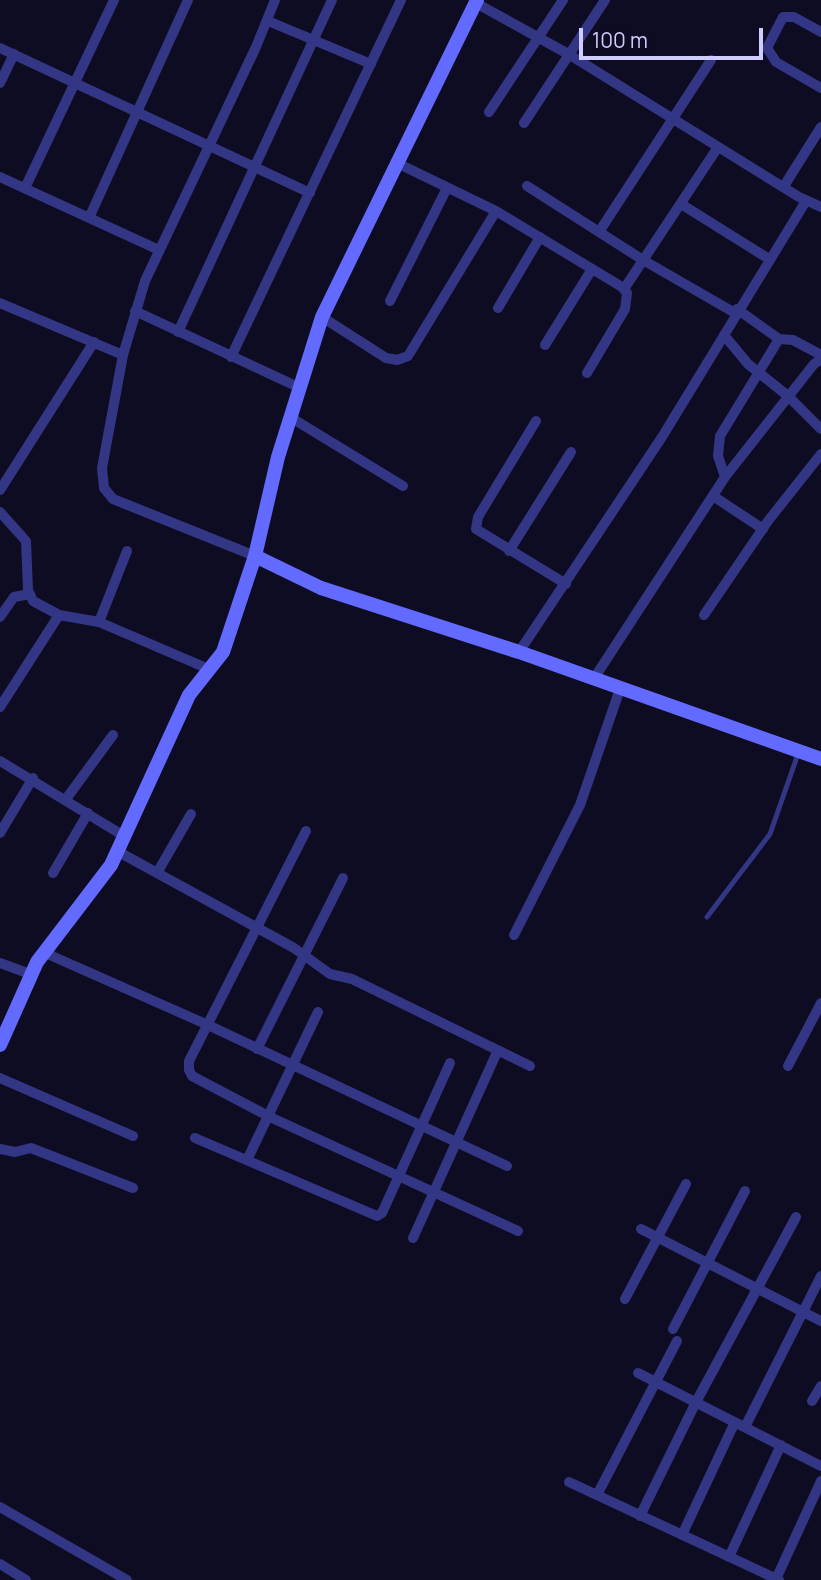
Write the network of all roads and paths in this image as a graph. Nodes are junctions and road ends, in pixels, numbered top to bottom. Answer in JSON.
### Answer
{"nodes":[{"id":1,"x":114,"y":0,"type":"edge"},
{"id":2,"x":188,"y":0,"type":"edge"},
{"id":3,"x":275,"y":0,"type":"edge"},
{"id":4,"x":332,"y":0,"type":"edge"},
{"id":5,"x":401,"y":0,"type":"edge"},
{"id":6,"x":563,"y":0,"type":"edge"},
{"id":7,"x":605,"y":0,"type":"edge"},
{"id":8,"x":476,"y":2,"type":"edge"},
{"id":9,"x":268,"y":21,"type":"junction"},
{"id":10,"x":821,"y":32,"type":"edge"},
{"id":11,"x":538,"y":38,"type":"junction"},
{"id":12,"x":313,"y":39,"type":"junction"},
{"id":13,"x":0,"y":48,"type":"edge"},
{"id":14,"x":13,"y":54,"type":"junction"},
{"id":15,"x":570,"y":55,"type":"junction"},
{"id":16,"x":711,"y":60,"type":"dead end"},
{"id":17,"x":371,"y":64,"type":"junction"},
{"id":18,"x":77,"y":82,"type":"junction"},
{"id":19,"x":0,"y":83,"type":"edge"},
{"id":20,"x":821,"y":88,"type":"edge"},
{"id":21,"x":136,"y":112,"type":"junction"},
{"id":22,"x":489,"y":112,"type":"dead end"},
{"id":23,"x":672,"y":119,"type":"junction"},
{"id":24,"x":524,"y":123,"type":"dead end"},
{"id":25,"x":821,"y":128,"type":"edge"},
{"id":26,"x":209,"y":147,"type":"junction"},
{"id":27,"x":718,"y":147,"type":"junction"},
{"id":28,"x":399,"y":164,"type":"junction"},
{"id":29,"x":254,"y":168,"type":"junction"},
{"id":30,"x":0,"y":177,"type":"edge"},
{"id":31,"x":527,"y":186,"type":"dead end"},
{"id":32,"x":783,"y":186,"type":"junction"},
{"id":33,"x":25,"y":188,"type":"junction"},
{"id":34,"x":447,"y":188,"type":"junction"},
{"id":35,"x":310,"y":193,"type":"junction"},
{"id":36,"x":806,"y":201,"type":"junction"},
{"id":37,"x":681,"y":204,"type":"junction"},
{"id":38,"x":821,"y":207,"type":"edge"},
{"id":39,"x":496,"y":211,"type":"junction"},
{"id":40,"x":89,"y":218,"type":"junction"},
{"id":41,"x":598,"y":232,"type":"junction"},
{"id":42,"x":540,"y":237,"type":"junction"},
{"id":43,"x":159,"y":250,"type":"junction"},
{"id":44,"x":769,"y":259,"type":"junction"},
{"id":45,"x":643,"y":260,"type":"junction"},
{"id":46,"x":592,"y":269,"type":"junction"},
{"id":47,"x":624,"y":289,"type":"junction"},
{"id":48,"x":390,"y":301,"type":"dead end"},
{"id":49,"x":0,"y":303,"type":"edge"},
{"id":50,"x":498,"y":308,"type":"dead end"},
{"id":51,"x":135,"y":311,"type":"junction"},
{"id":52,"x":736,"y":311,"type":"junction"},
{"id":53,"x":322,"y":317,"type":"junction"},
{"id":54,"x":178,"y":332,"type":"junction"},
{"id":55,"x":724,"y":335,"type":"junction"},
{"id":56,"x":779,"y":339,"type":"junction"},
{"id":57,"x":94,"y":342,"type":"junction"},
{"id":58,"x":545,"y":345,"type":"dead end"},
{"id":59,"x":122,"y":355,"type":"junction"},
{"id":60,"x":231,"y":357,"type":"junction"},
{"id":61,"x":821,"y":357,"type":"edge"},
{"id":62,"x":587,"y":373,"type":"dead end"},
{"id":63,"x":760,"y":374,"type":"junction"},
{"id":64,"x":298,"y":387,"type":"junction"},
{"id":65,"x":788,"y":396,"type":"junction"},
{"id":66,"x":290,"y":417,"type":"junction"},
{"id":67,"x":536,"y":421,"type":"dead end"},
{"id":68,"x":821,"y":429,"type":"edge"},
{"id":69,"x":570,"y":452,"type":"dead end"},
{"id":70,"x":821,"y":454,"type":"edge"},
{"id":71,"x":725,"y":477,"type":"junction"},
{"id":72,"x":2,"y":485,"type":"edge"},
{"id":73,"x":403,"y":486,"type":"dead end"},
{"id":74,"x":713,"y":496,"type":"junction"},
{"id":75,"x":0,"y":512,"type":"edge"},
{"id":76,"x":763,"y":529,"type":"junction"},
{"id":77,"x":127,"y":551,"type":"dead end"},
{"id":78,"x":509,"y":551,"type":"junction"},
{"id":79,"x":254,"y":556,"type":"junction"},
{"id":80,"x":566,"y":584,"type":"junction"},
{"id":81,"x":30,"y":594,"type":"junction"},
{"id":82,"x":59,"y":615,"type":"junction"},
{"id":83,"x":704,"y":615,"type":"dead end"},
{"id":84,"x":0,"y":617,"type":"edge"},
{"id":85,"x":99,"y":622,"type":"junction"},
{"id":86,"x":519,"y":652,"type":"junction"},
{"id":87,"x":211,"y":670,"type":"junction"},
{"id":88,"x":593,"y":680,"type":"junction"},
{"id":89,"x":0,"y":682,"type":"edge"},
{"id":90,"x":11,"y":688,"type":"junction"},
{"id":91,"x":620,"y":689,"type":"junction"},
{"id":92,"x":0,"y":707,"type":"edge"},
{"id":93,"x":113,"y":735,"type":"dead end"},
{"id":94,"x":800,"y":750,"type":"junction"},
{"id":95,"x":821,"y":759,"type":"edge"},
{"id":96,"x":0,"y":761,"type":"edge"},
{"id":97,"x":33,"y":778,"type":"junction"},
{"id":98,"x":66,"y":799,"type":"junction"},
{"id":99,"x":88,"y":813,"type":"junction"},
{"id":100,"x":191,"y":814,"type":"dead end"},
{"id":101,"x":306,"y":831,"type":"dead end"},
{"id":102,"x":0,"y":833,"type":"edge"},
{"id":103,"x":124,"y":836,"type":"junction"},
{"id":104,"x":117,"y":852,"type":"junction"},
{"id":105,"x":53,"y":873,"type":"dead end"},
{"id":106,"x":157,"y":873,"type":"junction"},
{"id":107,"x":343,"y":878,"type":"dead end"},
{"id":108,"x":707,"y":917,"type":"dead end"},
{"id":109,"x":256,"y":928,"type":"junction"},
{"id":110,"x":514,"y":935,"type":"dead end"},
{"id":111,"x":43,"y":952,"type":"junction"},
{"id":112,"x":304,"y":956,"type":"junction"},
{"id":113,"x":0,"y":963,"type":"edge"},
{"id":114,"x":30,"y":974,"type":"junction"},
{"id":115,"x":821,"y":1003,"type":"edge"},
{"id":116,"x":318,"y":1012,"type":"dead end"},
{"id":117,"x":208,"y":1026,"type":"junction"},
{"id":118,"x":809,"y":1026,"type":"junction"},
{"id":119,"x":821,"y":1032,"type":"edge"},
{"id":120,"x":0,"y":1045,"type":"edge"},
{"id":121,"x":257,"y":1049,"type":"junction"},
{"id":122,"x":498,"y":1050,"type":"junction"},
{"id":123,"x":450,"y":1063,"type":"dead end"},
{"id":124,"x":292,"y":1066,"type":"junction"},
{"id":125,"x":530,"y":1066,"type":"dead end"},
{"id":126,"x":788,"y":1066,"type":"dead end"},
{"id":127,"x":0,"y":1078,"type":"edge"},
{"id":128,"x":270,"y":1117,"type":"junction"},
{"id":129,"x":420,"y":1127,"type":"junction"},
{"id":130,"x":133,"y":1136,"type":"dead end"},
{"id":131,"x":195,"y":1138,"type":"dead end"},
{"id":132,"x":456,"y":1143,"type":"junction"},
{"id":133,"x":0,"y":1149,"type":"edge"},
{"id":134,"x":247,"y":1160,"type":"junction"},
{"id":135,"x":507,"y":1166,"type":"dead end"},
{"id":136,"x":399,"y":1175,"type":"junction"},
{"id":137,"x":686,"y":1184,"type":"dead end"},
{"id":138,"x":133,"y":1188,"type":"dead end"},
{"id":139,"x":434,"y":1191,"type":"junction"},
{"id":140,"x":745,"y":1191,"type":"dead end"},
{"id":141,"x":796,"y":1217,"type":"dead end"},
{"id":142,"x":641,"y":1228,"type":"dead end"},
{"id":143,"x":518,"y":1231,"type":"dead end"},
{"id":144,"x":657,"y":1237,"type":"junction"},
{"id":145,"x":413,"y":1238,"type":"dead end"},
{"id":146,"x":709,"y":1263,"type":"junction"},
{"id":147,"x":821,"y":1276,"type":"edge"},
{"id":148,"x":758,"y":1289,"type":"junction"},
{"id":149,"x":625,"y":1299,"type":"dead end"},
{"id":150,"x":802,"y":1311,"type":"junction"},
{"id":151,"x":821,"y":1321,"type":"edge"},
{"id":152,"x":673,"y":1329,"type":"dead end"},
{"id":153,"x":677,"y":1341,"type":"dead end"},
{"id":154,"x":638,"y":1373,"type":"dead end"},
{"id":155,"x":655,"y":1382,"type":"junction"},
{"id":156,"x":821,"y":1386,"type":"edge"},
{"id":157,"x":812,"y":1401,"type":"dead end"},
{"id":158,"x":695,"y":1402,"type":"junction"},
{"id":159,"x":740,"y":1425,"type":"junction"},
{"id":160,"x":781,"y":1445,"type":"junction"},
{"id":161,"x":821,"y":1465,"type":"edge"},
{"id":162,"x":821,"y":1480,"type":"edge"},
{"id":163,"x":569,"y":1482,"type":"dead end"},
{"id":164,"x":597,"y":1495,"type":"junction"},
{"id":165,"x":0,"y":1507,"type":"edge"},
{"id":166,"x":640,"y":1516,"type":"junction"},
{"id":167,"x":682,"y":1535,"type":"junction"},
{"id":168,"x":729,"y":1557,"type":"junction"},
{"id":169,"x":0,"y":1564,"type":"edge"},
{"id":170,"x":777,"y":1579,"type":"edge"},
{"id":171,"x":26,"y":1580,"type":"edge"},
{"id":172,"x":127,"y":1580,"type":"edge"}],
"edges":[{"from":1,"to":18,"type":"street"},
{"from":2,"to":21,"type":"street"},
{"from":3,"to":9,"type":"street"},
{"from":4,"to":12,"type":"street"},
{"from":5,"to":17,"type":"street"},
{"from":6,"to":11,"type":"street"},
{"from":7,"to":15,"type":"street"},
{"from":8,"to":11,"type":"street"},
{"from":8,"to":28,"type":"street"},
{"from":9,"to":12,"type":"street"},
{"from":9,"to":26,"type":"street"},
{"from":10,"to":20,"type":"street"},
{"from":11,"to":15,"type":"street"},
{"from":11,"to":22,"type":"street"},
{"from":12,"to":17,"type":"street"},
{"from":12,"to":29,"type":"street"},
{"from":13,"to":14,"type":"street"},
{"from":14,"to":18,"type":"street"},
{"from":14,"to":19,"type":"street"},
{"from":15,"to":23,"type":"street"},
{"from":15,"to":24,"type":"street"},
{"from":16,"to":23,"type":"street"},
{"from":17,"to":35,"type":"street"},
{"from":18,"to":21,"type":"street"},
{"from":18,"to":33,"type":"street"},
{"from":21,"to":26,"type":"street"},
{"from":21,"to":40,"type":"street"},
{"from":23,"to":27,"type":"street"},
{"from":23,"to":41,"type":"street"},
{"from":25,"to":32,"type":"street"},
{"from":26,"to":29,"type":"street"},
{"from":26,"to":43,"type":"street"},
{"from":27,"to":32,"type":"street"},
{"from":27,"to":37,"type":"street"},
{"from":28,"to":34,"type":"street"},
{"from":28,"to":53,"type":"street"},
{"from":29,"to":35,"type":"street"},
{"from":29,"to":54,"type":"street"},
{"from":30,"to":33,"type":"street"},
{"from":31,"to":41,"type":"street"},
{"from":32,"to":36,"type":"street"},
{"from":33,"to":40,"type":"street"},
{"from":34,"to":39,"type":"street"},
{"from":34,"to":48,"type":"street"},
{"from":35,"to":60,"type":"street"},
{"from":36,"to":38,"type":"street"},
{"from":36,"to":44,"type":"street"},
{"from":37,"to":44,"type":"street"},
{"from":37,"to":45,"type":"street"},
{"from":39,"to":42,"type":"street"},
{"from":39,"to":53,"type":"street"},
{"from":40,"to":43,"type":"street"},
{"from":41,"to":45,"type":"street"},
{"from":42,"to":46,"type":"street"},
{"from":42,"to":50,"type":"street"},
{"from":43,"to":51,"type":"street"},
{"from":44,"to":52,"type":"street"},
{"from":45,"to":47,"type":"street"},
{"from":45,"to":52,"type":"street"},
{"from":46,"to":47,"type":"street"},
{"from":46,"to":58,"type":"street"},
{"from":47,"to":62,"type":"street"},
{"from":49,"to":57,"type":"street"},
{"from":51,"to":54,"type":"street"},
{"from":51,"to":59,"type":"street"},
{"from":52,"to":55,"type":"street"},
{"from":52,"to":56,"type":"street"},
{"from":53,"to":64,"type":"street"},
{"from":54,"to":60,"type":"street"},
{"from":55,"to":63,"type":"street"},
{"from":55,"to":80,"type":"street"},
{"from":56,"to":61,"type":"street"},
{"from":56,"to":63,"type":"street"},
{"from":57,"to":59,"type":"street"},
{"from":57,"to":72,"type":"street"},
{"from":59,"to":79,"type":"street"},
{"from":60,"to":64,"type":"street"},
{"from":61,"to":65,"type":"street"},
{"from":63,"to":65,"type":"street"},
{"from":63,"to":71,"type":"street"},
{"from":64,"to":66,"type":"street"},
{"from":65,"to":68,"type":"street"},
{"from":65,"to":71,"type":"street"},
{"from":66,"to":73,"type":"street"},
{"from":66,"to":79,"type":"street"},
{"from":67,"to":78,"type":"street"},
{"from":69,"to":78,"type":"street"},
{"from":70,"to":76,"type":"street"},
{"from":71,"to":74,"type":"street"},
{"from":74,"to":76,"type":"street"},
{"from":74,"to":88,"type":"street"},
{"from":75,"to":81,"type":"street"},
{"from":76,"to":83,"type":"street"},
{"from":77,"to":85,"type":"street"},
{"from":78,"to":80,"type":"street"},
{"from":79,"to":86,"type":"street"},
{"from":79,"to":87,"type":"street"},
{"from":80,"to":86,"type":"street"},
{"from":81,"to":82,"type":"street"},
{"from":81,"to":84,"type":"street"},
{"from":82,"to":85,"type":"street"},
{"from":82,"to":90,"type":"street"},
{"from":85,"to":87,"type":"street"},
{"from":86,"to":88,"type":"street"},
{"from":87,"to":103,"type":"street"},
{"from":88,"to":91,"type":"street"},
{"from":89,"to":90,"type":"street"},
{"from":90,"to":92,"type":"street"},
{"from":91,"to":94,"type":"street"},
{"from":91,"to":110,"type":"street"},
{"from":93,"to":98,"type":"street"},
{"from":94,"to":95,"type":"street"},
{"from":94,"to":108,"type":"lane"},
{"from":96,"to":97,"type":"street"},
{"from":97,"to":98,"type":"street"},
{"from":97,"to":102,"type":"street"},
{"from":98,"to":99,"type":"street"},
{"from":99,"to":103,"type":"street"},
{"from":99,"to":105,"type":"street"},
{"from":100,"to":106,"type":"street"},
{"from":101,"to":109,"type":"street"},
{"from":103,"to":104,"type":"street"},
{"from":104,"to":106,"type":"street"},
{"from":104,"to":111,"type":"street"},
{"from":106,"to":109,"type":"street"},
{"from":107,"to":112,"type":"street"},
{"from":109,"to":112,"type":"street"},
{"from":109,"to":117,"type":"street"},
{"from":111,"to":114,"type":"street"},
{"from":111,"to":117,"type":"street"},
{"from":112,"to":121,"type":"street"},
{"from":112,"to":122,"type":"street"},
{"from":113,"to":114,"type":"street"},
{"from":114,"to":120,"type":"street"},
{"from":115,"to":118,"type":"street"},
{"from":116,"to":124,"type":"street"},
{"from":117,"to":121,"type":"street"},
{"from":117,"to":128,"type":"street"},
{"from":118,"to":119,"type":"street"},
{"from":118,"to":126,"type":"street"},
{"from":121,"to":124,"type":"street"},
{"from":122,"to":125,"type":"street"},
{"from":122,"to":132,"type":"street"},
{"from":123,"to":129,"type":"street"},
{"from":124,"to":128,"type":"street"},
{"from":124,"to":129,"type":"street"},
{"from":127,"to":130,"type":"street"},
{"from":128,"to":134,"type":"street"},
{"from":128,"to":136,"type":"street"},
{"from":129,"to":132,"type":"street"},
{"from":129,"to":136,"type":"street"},
{"from":131,"to":134,"type":"street"},
{"from":132,"to":135,"type":"street"},
{"from":132,"to":139,"type":"street"},
{"from":133,"to":138,"type":"street"},
{"from":134,"to":136,"type":"street"},
{"from":136,"to":139,"type":"street"},
{"from":137,"to":144,"type":"street"},
{"from":139,"to":143,"type":"street"},
{"from":139,"to":145,"type":"street"},
{"from":140,"to":146,"type":"street"},
{"from":141,"to":148,"type":"street"},
{"from":142,"to":144,"type":"street"},
{"from":144,"to":146,"type":"street"},
{"from":144,"to":149,"type":"street"},
{"from":146,"to":148,"type":"street"},
{"from":146,"to":152,"type":"street"},
{"from":147,"to":150,"type":"street"},
{"from":148,"to":150,"type":"street"},
{"from":148,"to":158,"type":"street"},
{"from":150,"to":151,"type":"street"},
{"from":150,"to":159,"type":"street"},
{"from":153,"to":155,"type":"street"},
{"from":154,"to":155,"type":"street"},
{"from":155,"to":158,"type":"street"},
{"from":155,"to":164,"type":"street"},
{"from":156,"to":157,"type":"street"},
{"from":158,"to":159,"type":"street"},
{"from":158,"to":166,"type":"street"},
{"from":159,"to":160,"type":"street"},
{"from":159,"to":167,"type":"street"},
{"from":160,"to":161,"type":"street"},
{"from":160,"to":168,"type":"street"},
{"from":162,"to":170,"type":"street"},
{"from":163,"to":164,"type":"street"},
{"from":164,"to":166,"type":"street"},
{"from":165,"to":172,"type":"street"},
{"from":166,"to":167,"type":"street"},
{"from":167,"to":168,"type":"street"},
{"from":168,"to":170,"type":"street"},
{"from":169,"to":171,"type":"street"}]}
